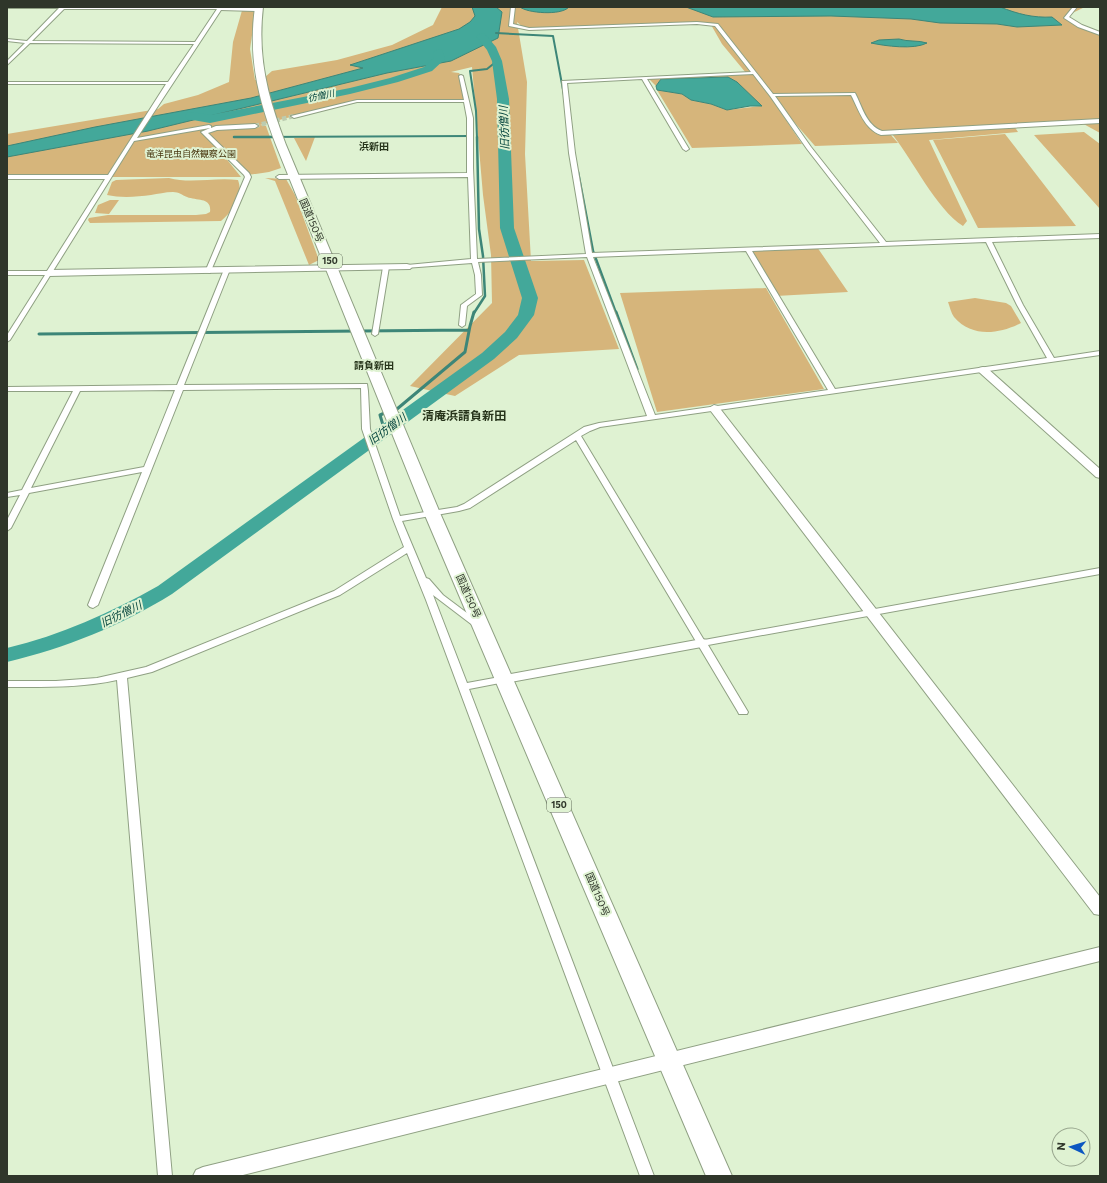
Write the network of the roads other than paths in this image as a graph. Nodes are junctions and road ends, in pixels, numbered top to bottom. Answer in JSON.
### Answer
{"nodes":[{"id":1,"x":7,"y":7,"type":"edge"},
{"id":2,"x":63,"y":7,"type":"edge"},
{"id":3,"x":513,"y":7,"type":"edge"},
{"id":4,"x":1075,"y":7,"type":"edge"},
{"id":5,"x":221,"y":8,"type":"edge"},
{"id":6,"x":259,"y":8,"type":"edge"},
{"id":7,"x":1100,"y":34,"type":"edge"},
{"id":8,"x":7,"y":40,"type":"edge"},
{"id":9,"x":28,"y":42,"type":"junction"},
{"id":10,"x":198,"y":43,"type":"junction"},
{"id":11,"x":7,"y":64,"type":"edge"},
{"id":12,"x":755,"y":73,"type":"junction"},
{"id":13,"x":461,"y":76,"type":"dead end"},
{"id":14,"x":644,"y":78,"type":"junction"},
{"id":15,"x":7,"y":83,"type":"edge"},
{"id":16,"x":169,"y":83,"type":"junction"},
{"id":17,"x":772,"y":95,"type":"junction"},
{"id":18,"x":467,"y":101,"type":"junction"},
{"id":19,"x":294,"y":116,"type":"tunnel mouth"},
{"id":20,"x":1100,"y":121,"type":"edge"},
{"id":21,"x":255,"y":126,"type":"tunnel mouth"},
{"id":22,"x":248,"y":127,"type":"junction"},
{"id":23,"x":132,"y":140,"type":"junction"},
{"id":24,"x":686,"y":149,"type":"dead end"},
{"id":25,"x":471,"y":175,"type":"junction"},
{"id":26,"x":110,"y":176,"type":"junction"},
{"id":27,"x":7,"y":177,"type":"edge"},
{"id":28,"x":279,"y":177,"type":"dead end"},
{"id":29,"x":294,"y":177,"type":"junction"},
{"id":30,"x":1100,"y":236,"type":"edge"},
{"id":31,"x":989,"y":241,"type":"junction"},
{"id":32,"x":884,"y":244,"type":"junction"},
{"id":33,"x":748,"y":249,"type":"junction"},
{"id":34,"x":589,"y":255,"type":"junction"},
{"id":35,"x":474,"y":260,"type":"junction"},
{"id":36,"x":386,"y":267,"type":"junction"},
{"id":37,"x":407,"y":267,"type":"joint"},
{"id":38,"x":333,"y":269,"type":"junction"},
{"id":39,"x":208,"y":272,"type":"junction"},
{"id":40,"x":226,"y":272,"type":"junction"},
{"id":41,"x":7,"y":273,"type":"edge"},
{"id":42,"x":50,"y":273,"type":"junction"},
{"id":43,"x":462,"y":325,"type":"dead end"},
{"id":44,"x":375,"y":334,"type":"dead end"},
{"id":45,"x":8,"y":337,"type":"edge"},
{"id":46,"x":1100,"y":353,"type":"edge"},
{"id":47,"x":1051,"y":359,"type":"junction"},
{"id":48,"x":983,"y":370,"type":"junction"},
{"id":49,"x":78,"y":388,"type":"junction"},
{"id":50,"x":179,"y":388,"type":"junction"},
{"id":51,"x":7,"y":389,"type":"edge"},
{"id":52,"x":833,"y":392,"type":"junction"},
{"id":53,"x":714,"y":408,"type":"junction"},
{"id":54,"x":652,"y":418,"type":"junction"},
{"id":55,"x":577,"y":435,"type":"junction"},
{"id":56,"x":147,"y":469,"type":"junction"},
{"id":57,"x":1100,"y":475,"type":"edge"},
{"id":58,"x":26,"y":491,"type":"junction"},
{"id":59,"x":7,"y":495,"type":"edge"},
{"id":60,"x":432,"y":513,"type":"junction"},
{"id":61,"x":396,"y":519,"type":"junction"},
{"id":62,"x":7,"y":528,"type":"edge"},
{"id":63,"x":408,"y":548,"type":"junction"},
{"id":64,"x":1100,"y":571,"type":"edge"},
{"id":65,"x":419,"y":572,"type":"junction"},
{"id":66,"x":93,"y":605,"type":"dead end"},
{"id":67,"x":873,"y":613,"type":"junction"},
{"id":68,"x":483,"y":628,"type":"junction"},
{"id":69,"x":702,"y":643,"type":"junction"},
{"id":70,"x":122,"y":677,"type":"junction"},
{"id":71,"x":505,"y":679,"type":"junction"},
{"id":72,"x":7,"y":684,"type":"edge"},
{"id":73,"x":463,"y":687,"type":"junction"},
{"id":74,"x":742,"y":712,"type":"dead end"},
{"id":75,"x":1100,"y":909,"type":"edge"},
{"id":76,"x":1100,"y":954,"type":"edge"},
{"id":77,"x":670,"y":1061,"type":"junction"},
{"id":78,"x":609,"y":1076,"type":"junction"},
{"id":79,"x":165,"y":1176,"type":"edge"},
{"id":80,"x":203,"y":1176,"type":"edge"},
{"id":81,"x":647,"y":1176,"type":"edge"},
{"id":82,"x":719,"y":1176,"type":"edge"}],
"edges":[{"from":1,"to":2,"type":"street"},
{"from":2,"to":5,"type":"street"},
{"from":2,"to":9,"type":"street"},
{"from":3,"to":12,"type":"street"},
{"from":4,"to":7,"type":"street"},
{"from":5,"to":6,"type":"street"},
{"from":5,"to":10,"type":"street"},
{"from":6,"to":29,"type":"highway","name":"国道150号","number":"150"},
{"from":8,"to":9,"type":"street"},
{"from":9,"to":10,"type":"street"},
{"from":9,"to":11,"type":"street"},
{"from":10,"to":16,"type":"street"},
{"from":12,"to":14,"type":"street"},
{"from":12,"to":17,"type":"street"},
{"from":13,"to":18,"type":"street"},
{"from":14,"to":24,"type":"street"},
{"from":14,"to":34,"type":"street"},
{"from":15,"to":16,"type":"street"},
{"from":16,"to":23,"type":"street"},
{"from":17,"to":20,"type":"street"},
{"from":17,"to":32,"type":"street"},
{"from":18,"to":19,"type":"street"},
{"from":18,"to":25,"type":"street"},
{"from":21,"to":22,"type":"street"},
{"from":22,"to":23,"type":"street"},
{"from":22,"to":39,"type":"street"},
{"from":23,"to":26,"type":"street"},
{"from":25,"to":29,"type":"street"},
{"from":25,"to":35,"type":"street"},
{"from":26,"to":27,"type":"street"},
{"from":26,"to":42,"type":"street"},
{"from":28,"to":29,"type":"street"},
{"from":29,"to":38,"type":"highway","name":"国道150号","number":"150"},
{"from":30,"to":31,"type":"street"},
{"from":31,"to":32,"type":"street"},
{"from":31,"to":47,"type":"street"},
{"from":32,"to":33,"type":"street"},
{"from":33,"to":34,"type":"street"},
{"from":33,"to":52,"type":"street"},
{"from":34,"to":35,"type":"street"},
{"from":34,"to":54,"type":"street"},
{"from":35,"to":37,"type":"street"},
{"from":35,"to":43,"type":"street"},
{"from":36,"to":37,"type":"street"},
{"from":36,"to":38,"type":"street"},
{"from":36,"to":44,"type":"street"},
{"from":38,"to":40,"type":"street"},
{"from":38,"to":60,"type":"highway","name":"国道150号","number":"150"},
{"from":39,"to":40,"type":"street"},
{"from":39,"to":42,"type":"street"},
{"from":40,"to":50,"type":"street"},
{"from":41,"to":42,"type":"street"},
{"from":42,"to":45,"type":"street"},
{"from":46,"to":47,"type":"street"},
{"from":47,"to":48,"type":"street"},
{"from":48,"to":52,"type":"street"},
{"from":48,"to":57,"type":"street"},
{"from":49,"to":50,"type":"street"},
{"from":49,"to":51,"type":"street"},
{"from":49,"to":58,"type":"street"},
{"from":50,"to":56,"type":"street"},
{"from":50,"to":61,"type":"street"},
{"from":52,"to":53,"type":"street"},
{"from":53,"to":54,"type":"street"},
{"from":53,"to":67,"type":"street"},
{"from":54,"to":55,"type":"street"},
{"from":55,"to":60,"type":"street"},
{"from":55,"to":69,"type":"street"},
{"from":56,"to":58,"type":"street"},
{"from":56,"to":66,"type":"street"},
{"from":58,"to":59,"type":"street"},
{"from":58,"to":62,"type":"street"},
{"from":60,"to":61,"type":"street"},
{"from":60,"to":68,"type":"highway","name":"国道150号","number":"150"},
{"from":61,"to":63,"type":"street"},
{"from":63,"to":65,"type":"street"},
{"from":63,"to":70,"type":"street"},
{"from":64,"to":67,"type":"street"},
{"from":65,"to":68,"type":"street"},
{"from":65,"to":73,"type":"street"},
{"from":67,"to":69,"type":"street"},
{"from":67,"to":75,"type":"street"},
{"from":68,"to":71,"type":"highway","name":"国道150号","number":"150"},
{"from":69,"to":71,"type":"street"},
{"from":69,"to":74,"type":"street"},
{"from":70,"to":72,"type":"street"},
{"from":70,"to":79,"type":"street"},
{"from":71,"to":73,"type":"street"},
{"from":71,"to":77,"type":"highway","name":"国道150号","number":"150"},
{"from":73,"to":78,"type":"street"},
{"from":76,"to":77,"type":"street"},
{"from":77,"to":78,"type":"street"},
{"from":77,"to":82,"type":"highway","name":"国道150号","number":"150"},
{"from":78,"to":80,"type":"street"},
{"from":78,"to":81,"type":"street"}]}
